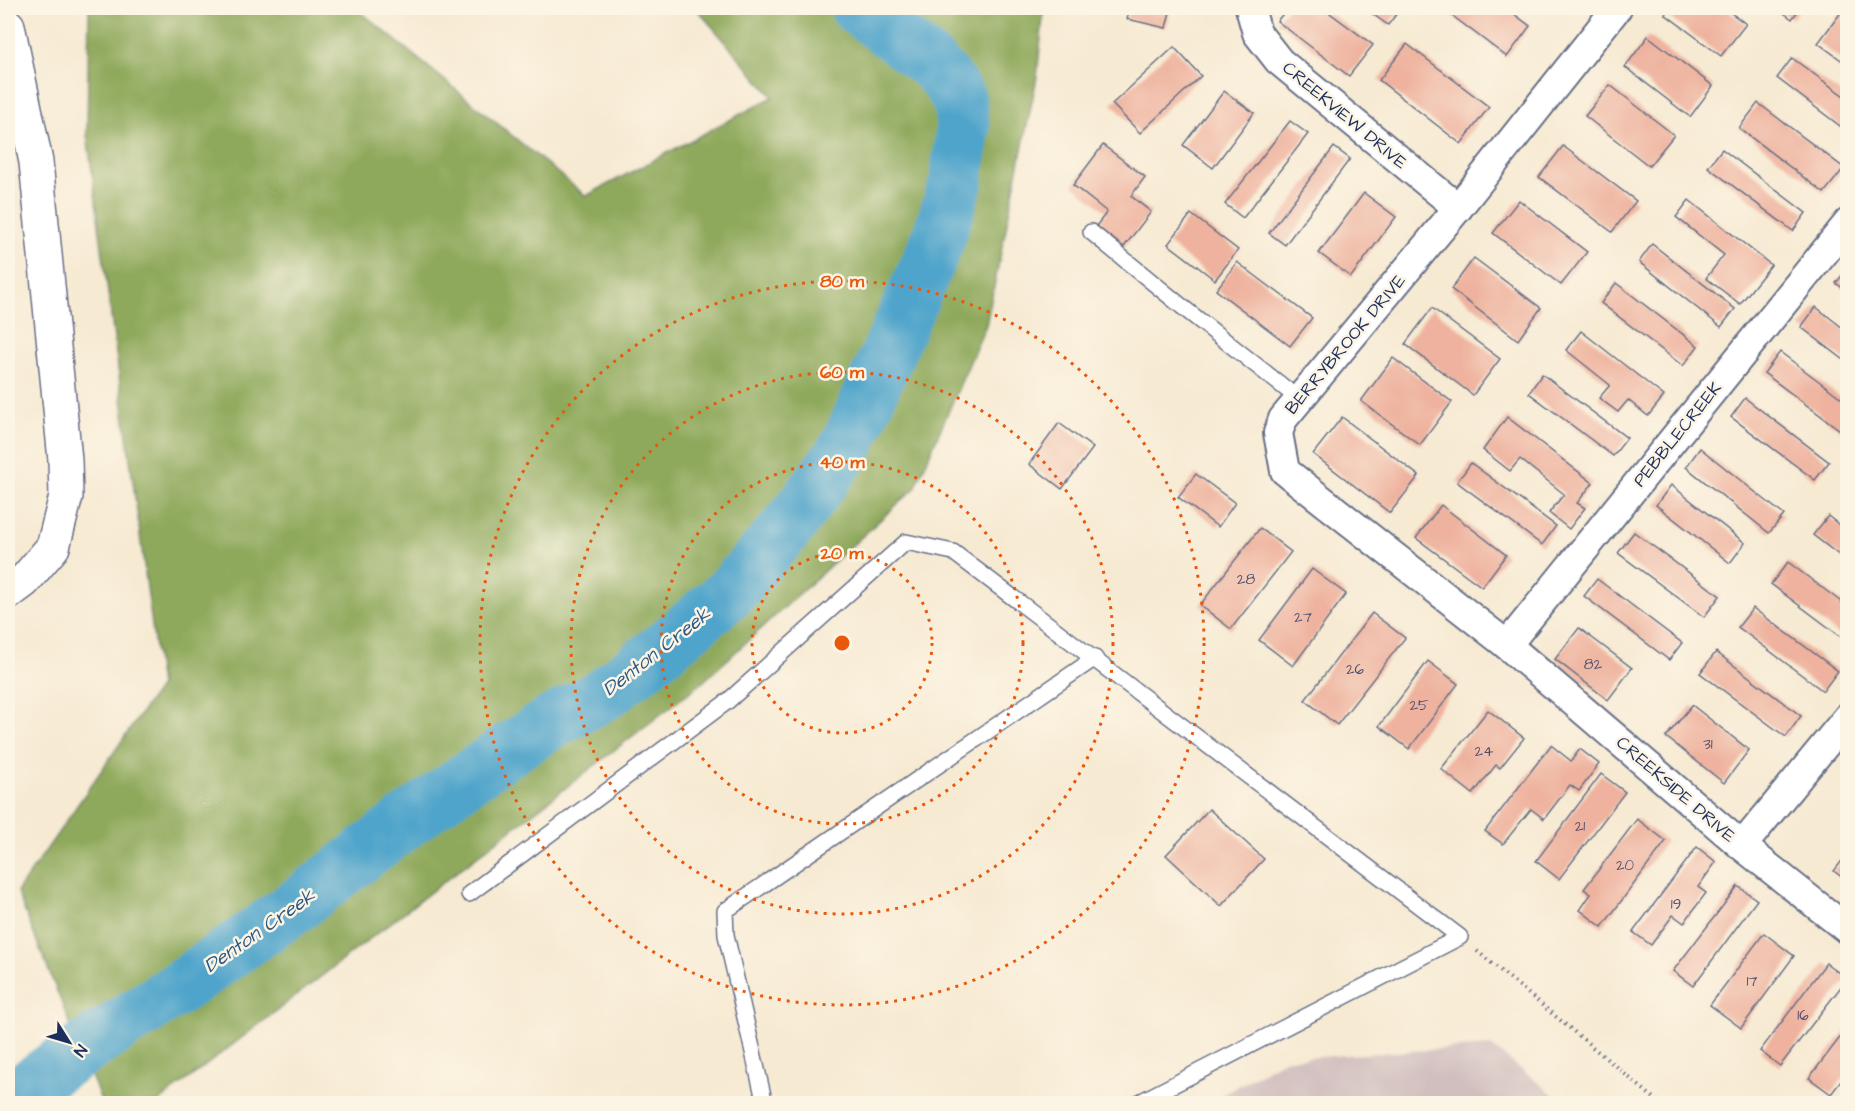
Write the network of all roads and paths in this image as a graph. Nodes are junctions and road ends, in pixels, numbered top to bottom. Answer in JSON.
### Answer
{"nodes":[{"id":1,"x":1250,"y":8,"type":"edge"},
{"id":2,"x":1617,"y":8,"type":"edge"},
{"id":3,"x":8,"y":26,"type":"edge"},
{"id":4,"x":1458,"y":208,"type":"junction"},
{"id":5,"x":1848,"y":223,"type":"edge"},
{"id":6,"x":1091,"y":232,"type":"dead end"},
{"id":7,"x":1300,"y":400,"type":"junction"},
{"id":8,"x":8,"y":593,"type":"edge"},
{"id":9,"x":1507,"y":645,"type":"junction"},
{"id":10,"x":1095,"y":658,"type":"junction"},
{"id":11,"x":1848,"y":717,"type":"edge"},
{"id":12,"x":1742,"y":846,"type":"junction"},
{"id":13,"x":469,"y":894,"type":"dead end"},
{"id":14,"x":1848,"y":930,"type":"edge"},
{"id":15,"x":1460,"y":937,"type":"junction"},
{"id":16,"x":765,"y":1104,"type":"edge"},
{"id":17,"x":1136,"y":1104,"type":"edge"},
{"id":18,"x":1661,"y":1104,"type":"edge"}],
"edges":[{"from":1,"to":4,"type":"street","name":"CREEKVIEW DRIVE"},
{"from":2,"to":4,"type":"street","name":"BERRYBROOK DRIVE"},
{"from":3,"to":8,"type":"main road"},
{"from":4,"to":7,"type":"street","name":"BERRYBROOK DRIVE"},
{"from":5,"to":9,"type":"street","name":"PEBBLECREEK"},
{"from":6,"to":7,"type":"lane"},
{"from":7,"to":9,"type":"street","name":"BERRYBROOK DRIVE"},
{"from":9,"to":12,"type":"street","name":"CREEKSIDE DRIVE"},
{"from":10,"to":13,"type":"lane"},
{"from":10,"to":15,"type":"lane"},
{"from":10,"to":16,"type":"lane"},
{"from":11,"to":12,"type":"street"},
{"from":12,"to":14,"type":"street","name":"CREEKSIDE DRIVE"},
{"from":15,"to":17,"type":"lane"},
{"from":15,"to":18,"type":"path"}]}
